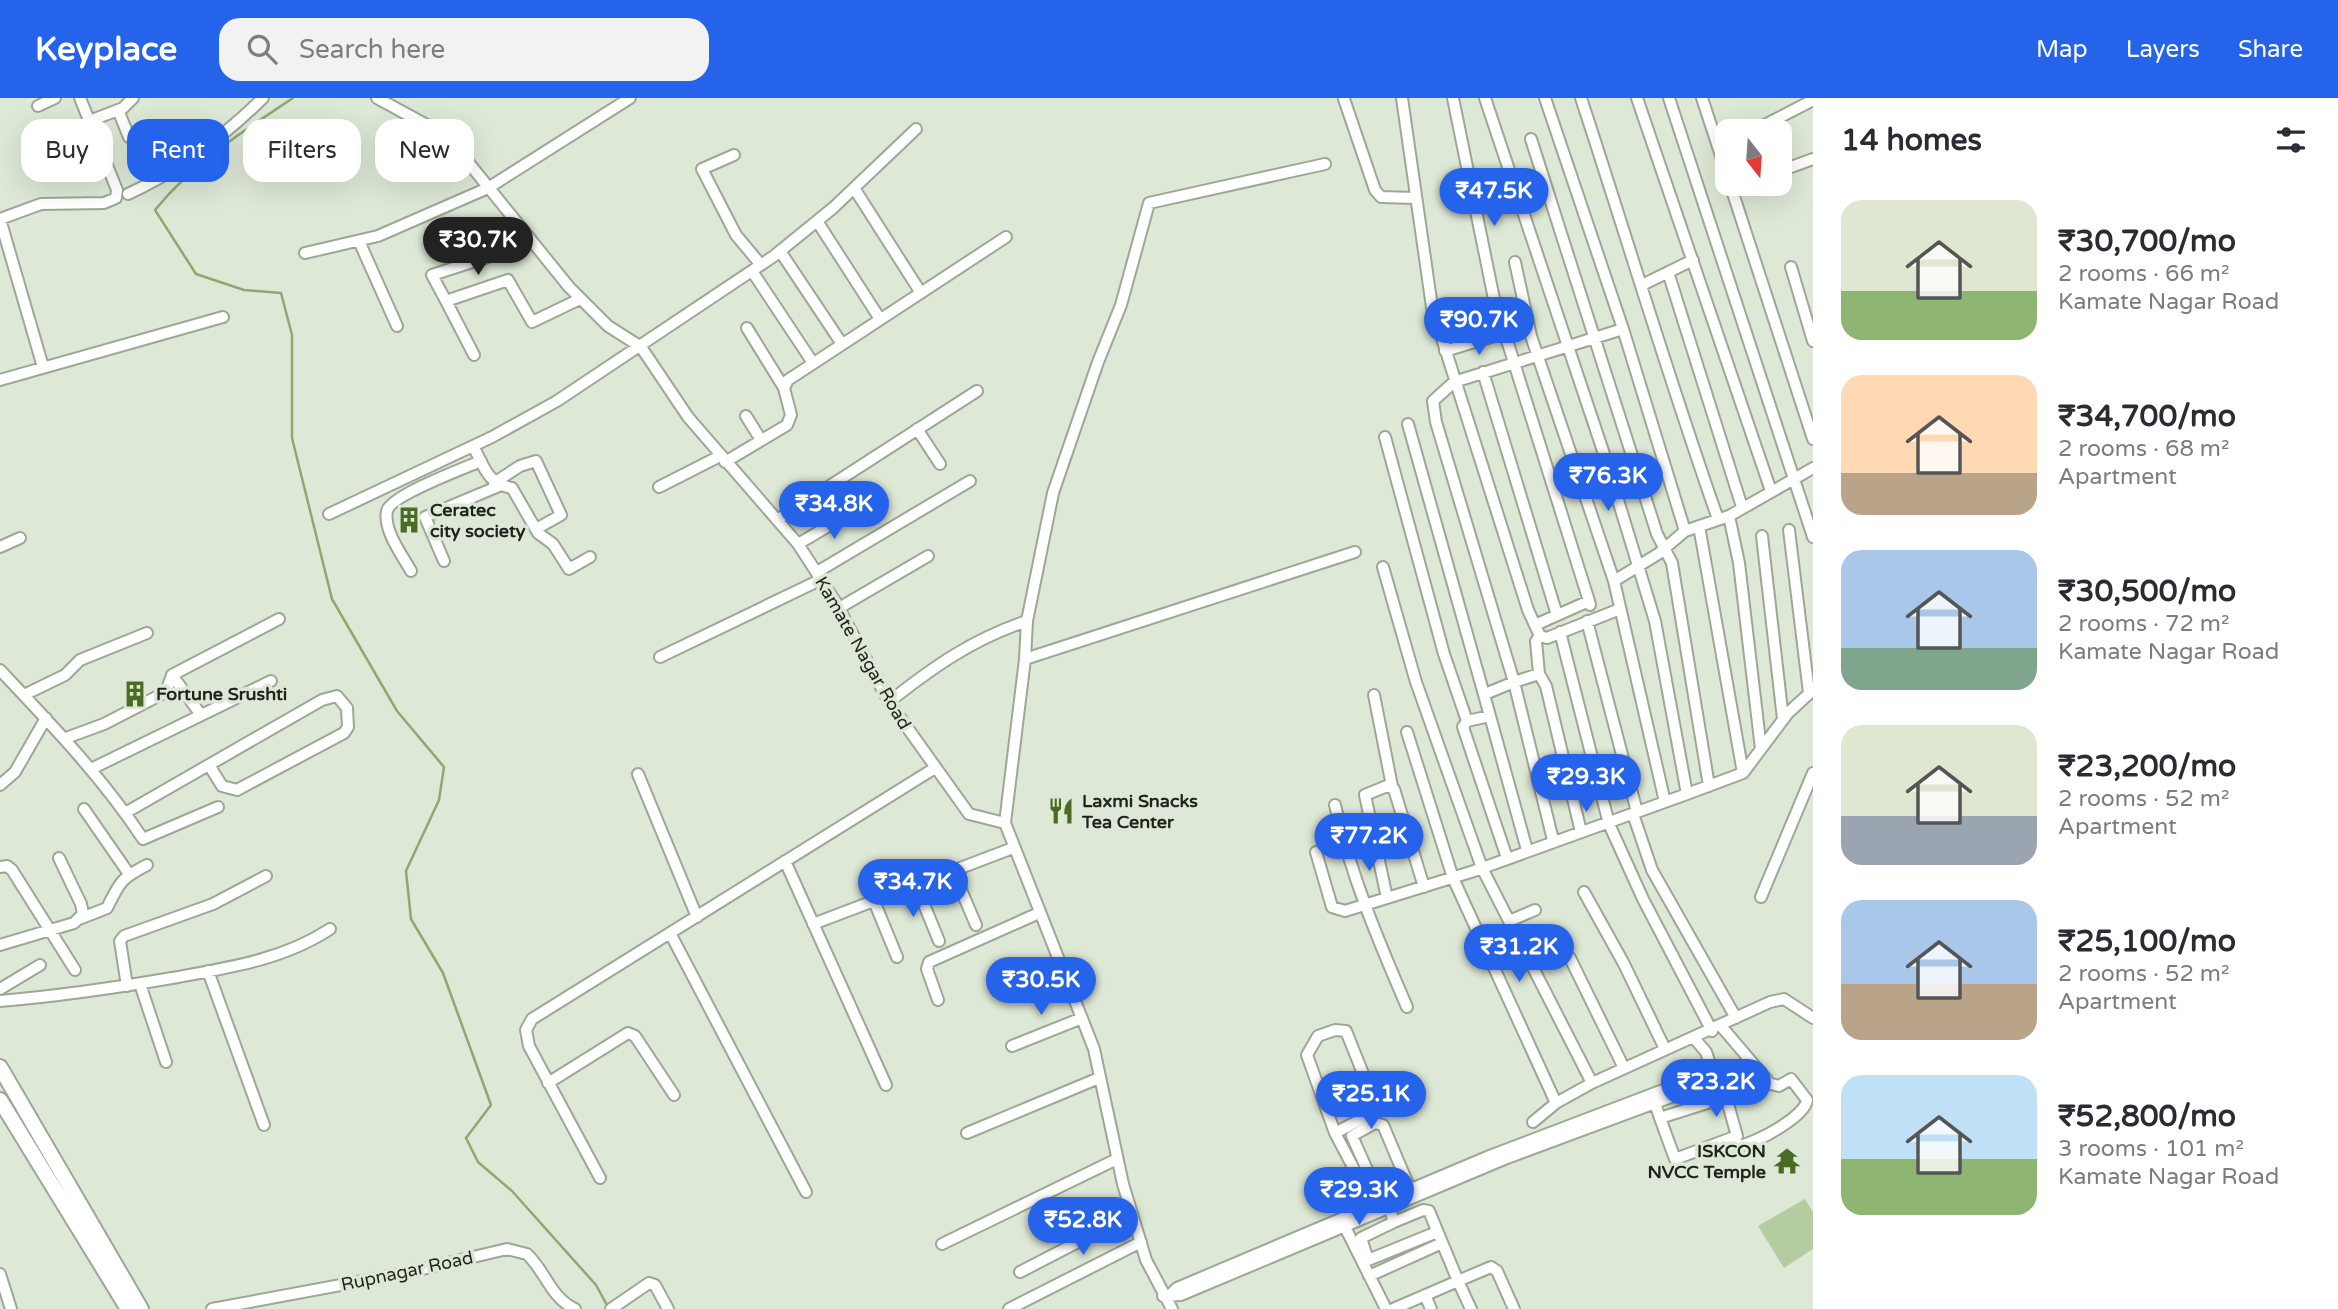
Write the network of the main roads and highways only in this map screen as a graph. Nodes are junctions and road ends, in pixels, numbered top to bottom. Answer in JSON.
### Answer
{"nodes":[{"id":1,"x":0,"y":1067,"type":"edge"},
{"id":2,"x":0,"y":1100,"type":"edge"},
{"id":3,"x":128,"y":1309,"type":"edge"},
{"id":4,"x":141,"y":1309,"type":"edge"}],
"edges":[{"from":1,"to":4,"type":"main road"},
{"from":2,"to":3,"type":"main road"}]}
